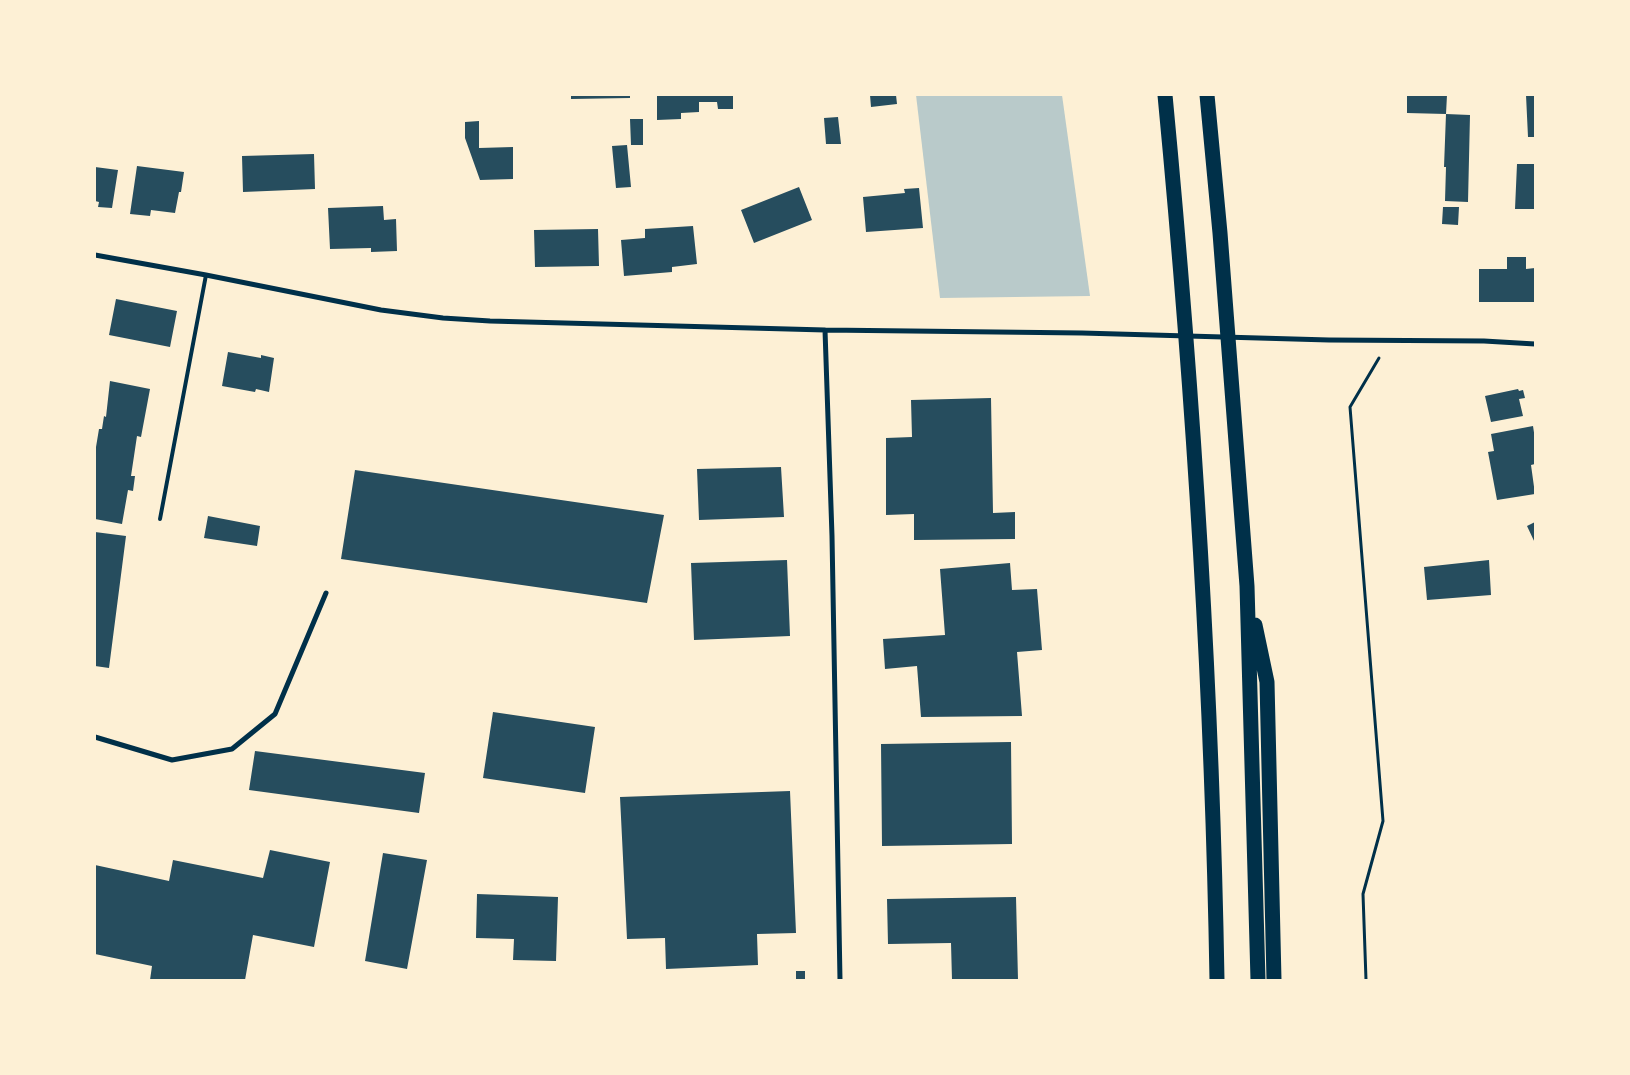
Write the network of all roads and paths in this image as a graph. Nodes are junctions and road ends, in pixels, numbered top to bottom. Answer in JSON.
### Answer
{"nodes":[{"id":1,"x":1165,"y":95,"type":"edge"},
{"id":2,"x":1207,"y":95,"type":"edge"},
{"id":3,"x":95,"y":255,"type":"edge"},
{"id":4,"x":206,"y":275,"type":"junction"},
{"id":5,"x":825,"y":330,"type":"junction"},
{"id":6,"x":1389,"y":340,"type":"junction"},
{"id":7,"x":1535,"y":344,"type":"edge"},
{"id":8,"x":160,"y":519,"type":"dead end"},
{"id":9,"x":1247,"y":586,"type":"junction"},
{"id":10,"x":326,"y":593,"type":"dead end"},
{"id":11,"x":95,"y":737,"type":"edge"},
{"id":12,"x":840,"y":980,"type":"edge"},
{"id":13,"x":1217,"y":980,"type":"edge"},
{"id":14,"x":1258,"y":980,"type":"edge"},
{"id":15,"x":1274,"y":980,"type":"edge"},
{"id":16,"x":1366,"y":980,"type":"edge"}],
"edges":[{"from":1,"to":13,"type":"highway"},
{"from":2,"to":9,"type":"highway"},
{"from":3,"to":4,"type":"street"},
{"from":4,"to":5,"type":"street"},
{"from":4,"to":8,"type":"lane"},
{"from":5,"to":6,"type":"street"},
{"from":5,"to":12,"type":"street"},
{"from":6,"to":7,"type":"street"},
{"from":6,"to":16,"type":"path"},
{"from":9,"to":14,"type":"highway"},
{"from":9,"to":15,"type":"highway"},
{"from":10,"to":11,"type":"street"}]}
